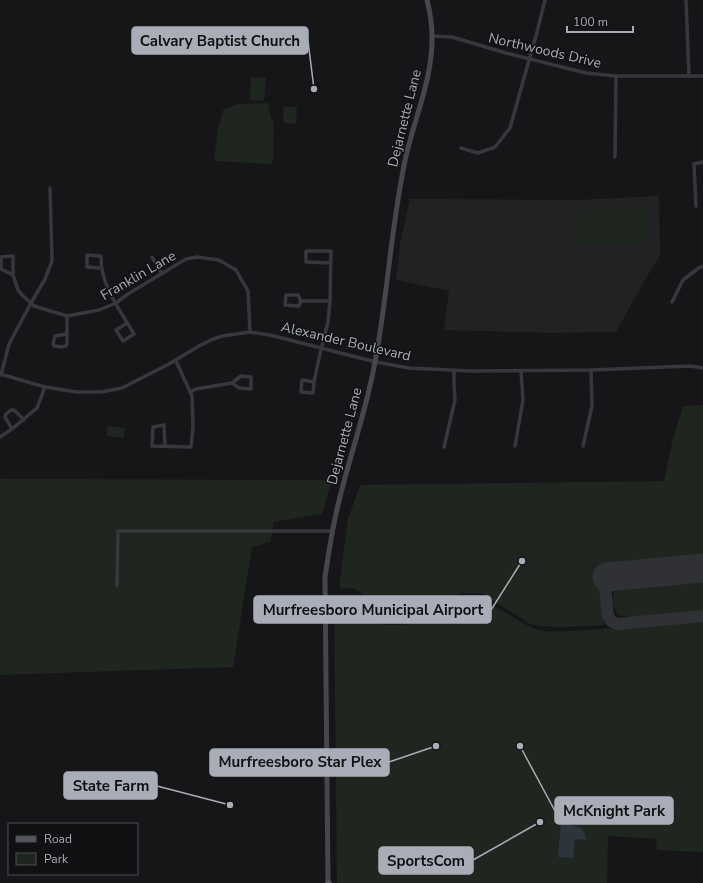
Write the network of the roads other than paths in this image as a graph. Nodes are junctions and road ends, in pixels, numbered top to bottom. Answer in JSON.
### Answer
{"nodes":[{"id":1,"x":427,"y":0,"type":"edge"},
{"id":2,"x":545,"y":0,"type":"edge"},
{"id":3,"x":686,"y":0,"type":"edge"},
{"id":4,"x":432,"y":36,"type":"junction"},
{"id":5,"x":530,"y":58,"type":"junction"},
{"id":6,"x":616,"y":76,"type":"junction"},
{"id":7,"x":689,"y":76,"type":"junction"},
{"id":8,"x":703,"y":76,"type":"edge"},
{"id":9,"x":461,"y":148,"type":"dead end"},
{"id":10,"x":615,"y":157,"type":"dead end"},
{"id":11,"x":703,"y":162,"type":"edge"},
{"id":12,"x":50,"y":188,"type":"dead end"},
{"id":13,"x":696,"y":206,"type":"dead end"},
{"id":14,"x":152,"y":257,"type":"dead end"},
{"id":15,"x":331,"y":263,"type":"junction"},
{"id":16,"x":100,"y":268,"type":"junction"},
{"id":17,"x":703,"y":268,"type":"edge"},
{"id":18,"x":162,"y":274,"type":"junction"},
{"id":19,"x":13,"y":275,"type":"junction"},
{"id":20,"x":330,"y":300,"type":"junction"},
{"id":21,"x":301,"y":301,"type":"junction"},
{"id":22,"x":672,"y":302,"type":"dead end"},
{"id":23,"x":116,"y":303,"type":"junction"},
{"id":24,"x":32,"y":304,"type":"junction"},
{"id":25,"x":67,"y":316,"type":"junction"},
{"id":26,"x":128,"y":323,"type":"junction"},
{"id":27,"x":250,"y":332,"type":"junction"},
{"id":28,"x":66,"y":334,"type":"junction"},
{"id":29,"x":321,"y":348,"type":"junction"},
{"id":30,"x":176,"y":361,"type":"junction"},
{"id":31,"x":376,"y":362,"type":"junction"},
{"id":32,"x":703,"y":368,"type":"edge"},
{"id":33,"x":454,"y":370,"type":"junction"},
{"id":34,"x":591,"y":370,"type":"junction"},
{"id":35,"x":520,"y":371,"type":"junction"},
{"id":36,"x":1,"y":375,"type":"edge"},
{"id":37,"x":314,"y":382,"type":"junction"},
{"id":38,"x":232,"y":383,"type":"junction"},
{"id":39,"x":46,"y":386,"type":"junction"},
{"id":40,"x":190,"y":392,"type":"junction"},
{"id":41,"x":24,"y":420,"type":"junction"},
{"id":42,"x":12,"y":429,"type":"junction"},
{"id":43,"x":0,"y":437,"type":"edge"},
{"id":44,"x":165,"y":446,"type":"junction"},
{"id":45,"x":515,"y":446,"type":"dead end"},
{"id":46,"x":583,"y":446,"type":"dead end"},
{"id":47,"x":444,"y":447,"type":"dead end"},
{"id":48,"x":332,"y":531,"type":"junction"},
{"id":49,"x":118,"y":586,"type":"dead end"},
{"id":50,"x":329,"y":883,"type":"edge"}],
"edges":[{"from":1,"to":4,"type":"main road","name":"Dejarnette Lane"},
{"from":2,"to":5,"type":"street"},
{"from":3,"to":7,"type":"street"},
{"from":4,"to":5,"type":"street","name":"Northwoods Drive"},
{"from":4,"to":31,"type":"main road","name":"Dejarnette Lane"},
{"from":5,"to":6,"type":"street","name":"Northwoods Drive"},
{"from":5,"to":9,"type":"street"},
{"from":6,"to":7,"type":"street","name":"Northwoods Drive"},
{"from":6,"to":10,"type":"street"},
{"from":7,"to":8,"type":"street","name":"Northwoods Drive"},
{"from":11,"to":13,"type":"street"},
{"from":12,"to":24,"type":"street"},
{"from":14,"to":18,"type":"street"},
{"from":15,"to":15,"type":"street"},
{"from":15,"to":20,"type":"street"},
{"from":16,"to":16,"type":"street"},
{"from":16,"to":23,"type":"street"},
{"from":17,"to":22,"type":"street"},
{"from":18,"to":23,"type":"street","name":"Franklin Lane"},
{"from":18,"to":27,"type":"street","name":"Franklin Lane"},
{"from":19,"to":19,"type":"street"},
{"from":19,"to":24,"type":"street"},
{"from":20,"to":21,"type":"street"},
{"from":20,"to":29,"type":"street"},
{"from":21,"to":21,"type":"street"},
{"from":23,"to":25,"type":"street","name":"Franklin Lane"},
{"from":23,"to":26,"type":"street"},
{"from":24,"to":25,"type":"street","name":"Franklin Lane"},
{"from":24,"to":36,"type":"street"},
{"from":25,"to":28,"type":"street"},
{"from":26,"to":26,"type":"street"},
{"from":27,"to":29,"type":"street","name":"Alexander Boulevard"},
{"from":27,"to":30,"type":"street","name":"Alexander Boulevard"},
{"from":28,"to":28,"type":"street"},
{"from":29,"to":31,"type":"street","name":"Alexander Boulevard"},
{"from":29,"to":37,"type":"street"},
{"from":30,"to":39,"type":"street","name":"Alexander Boulevard"},
{"from":30,"to":40,"type":"street"},
{"from":31,"to":33,"type":"street","name":"Alexander Boulevard"},
{"from":31,"to":48,"type":"main road","name":"Dejarnette Lane"},
{"from":32,"to":34,"type":"street","name":"Alexander Boulevard"},
{"from":33,"to":35,"type":"street","name":"Alexander Boulevard"},
{"from":33,"to":47,"type":"street"},
{"from":34,"to":35,"type":"street","name":"Alexander Boulevard"},
{"from":34,"to":46,"type":"street"},
{"from":35,"to":45,"type":"street"},
{"from":36,"to":39,"type":"street","name":"Alexander Boulevard"},
{"from":37,"to":37,"type":"street"},
{"from":38,"to":38,"type":"street"},
{"from":38,"to":40,"type":"street"},
{"from":39,"to":41,"type":"street"},
{"from":40,"to":44,"type":"street"},
{"from":41,"to":42,"type":"street"},
{"from":41,"to":42,"type":"street"},
{"from":42,"to":43,"type":"street"},
{"from":44,"to":44,"type":"street"},
{"from":48,"to":49,"type":"street"},
{"from":48,"to":50,"type":"main road","name":"Dejarnette Lane"}]}
